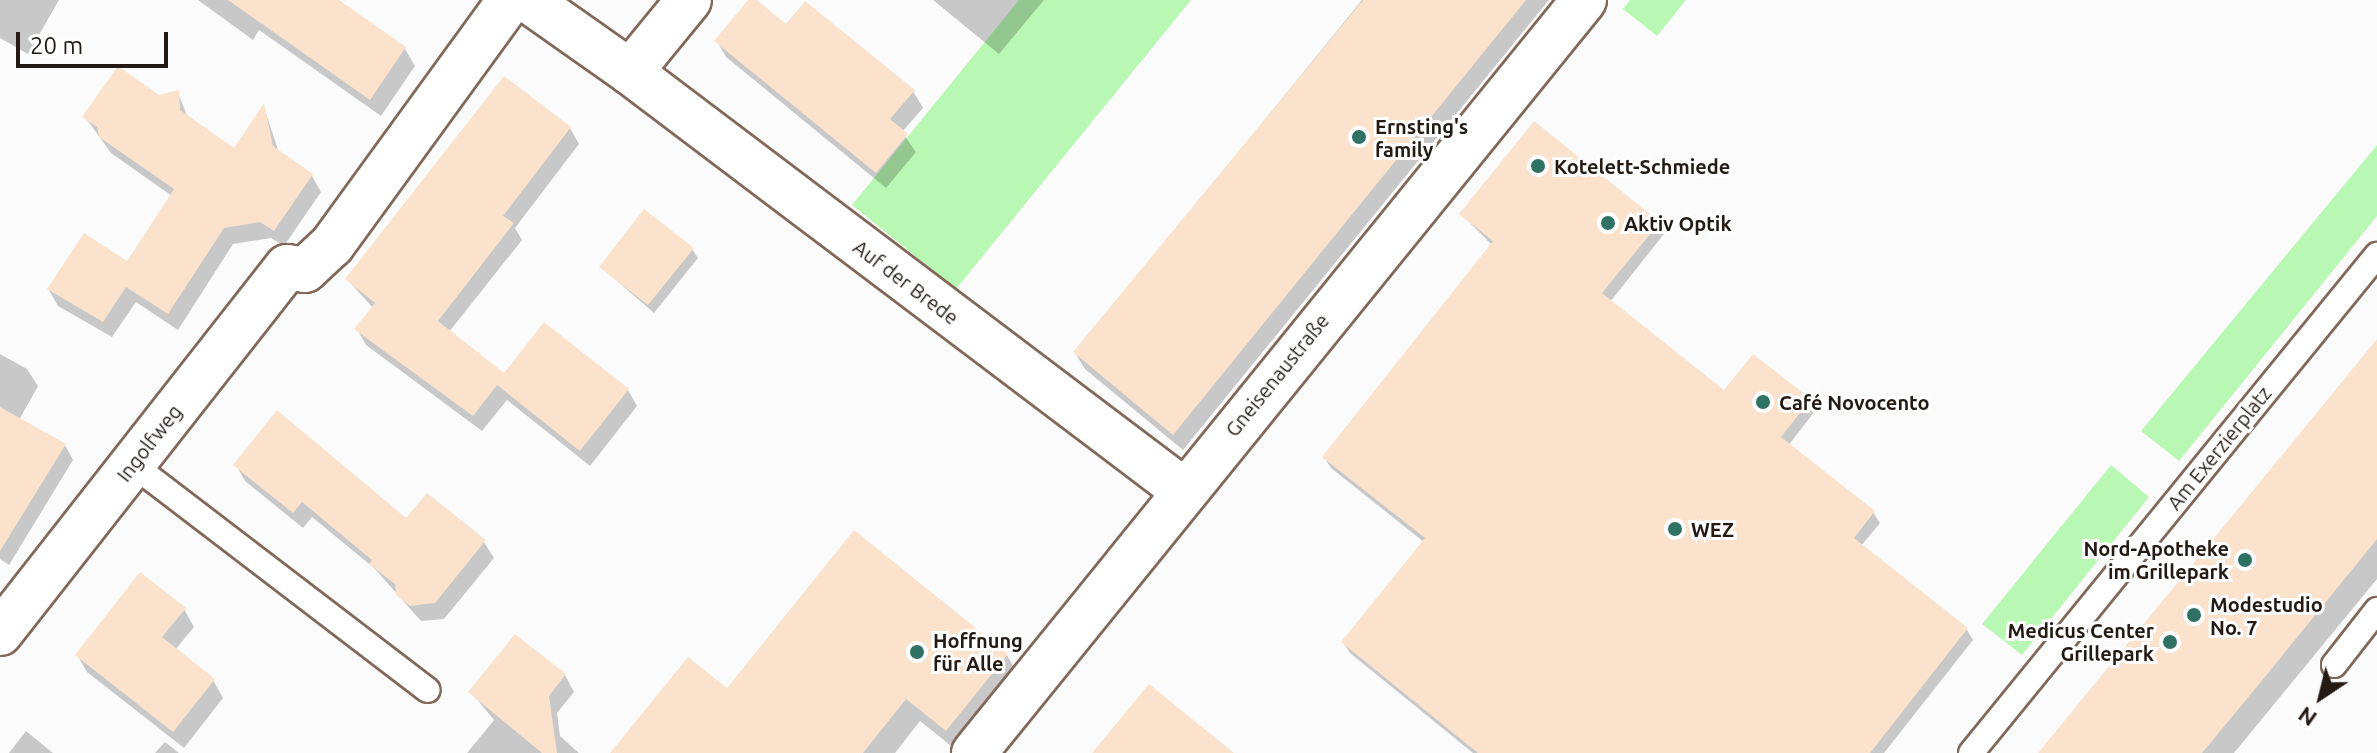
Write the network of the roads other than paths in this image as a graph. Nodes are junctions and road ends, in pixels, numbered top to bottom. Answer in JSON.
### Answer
{"nodes":[{"id":1,"x":510,"y":0,"type":"edge"},
{"id":2,"x":528,"y":0,"type":"edge"},
{"id":3,"x":689,"y":0,"type":"edge"},
{"id":4,"x":1584,"y":0,"type":"edge"},
{"id":5,"x":630,"y":72,"type":"junction"},
{"id":6,"x":2377,"y":255,"type":"edge"},
{"id":7,"x":132,"y":464,"type":"junction"},
{"id":8,"x":1183,"y":490,"type":"junction"},
{"id":9,"x":2377,"y":610,"type":"edge"},
{"id":10,"x":0,"y":633,"type":"edge"},
{"id":11,"x":2334,"y":665,"type":"dead end"},
{"id":12,"x":428,"y":690,"type":"dead end"},
{"id":13,"x":990,"y":747,"type":"edge"},
{"id":14,"x":1971,"y":753,"type":"edge"}],
"edges":[{"from":1,"to":7,"type":"street","name":"Ingolfweg"},
{"from":2,"to":5,"type":"street","name":"Auf der Brede"},
{"from":3,"to":5,"type":"street"},
{"from":4,"to":8,"type":"street","name":"Gneisenaustraße"},
{"from":5,"to":8,"type":"street","name":"Auf der Brede"},
{"from":6,"to":14,"type":"lane","name":"Am Exerzierplatz"},
{"from":7,"to":10,"type":"street","name":"Ingolfweg"},
{"from":7,"to":12,"type":"lane"},
{"from":8,"to":13,"type":"street","name":"Gneisenaustraße"},
{"from":9,"to":11,"type":"lane"}]}
